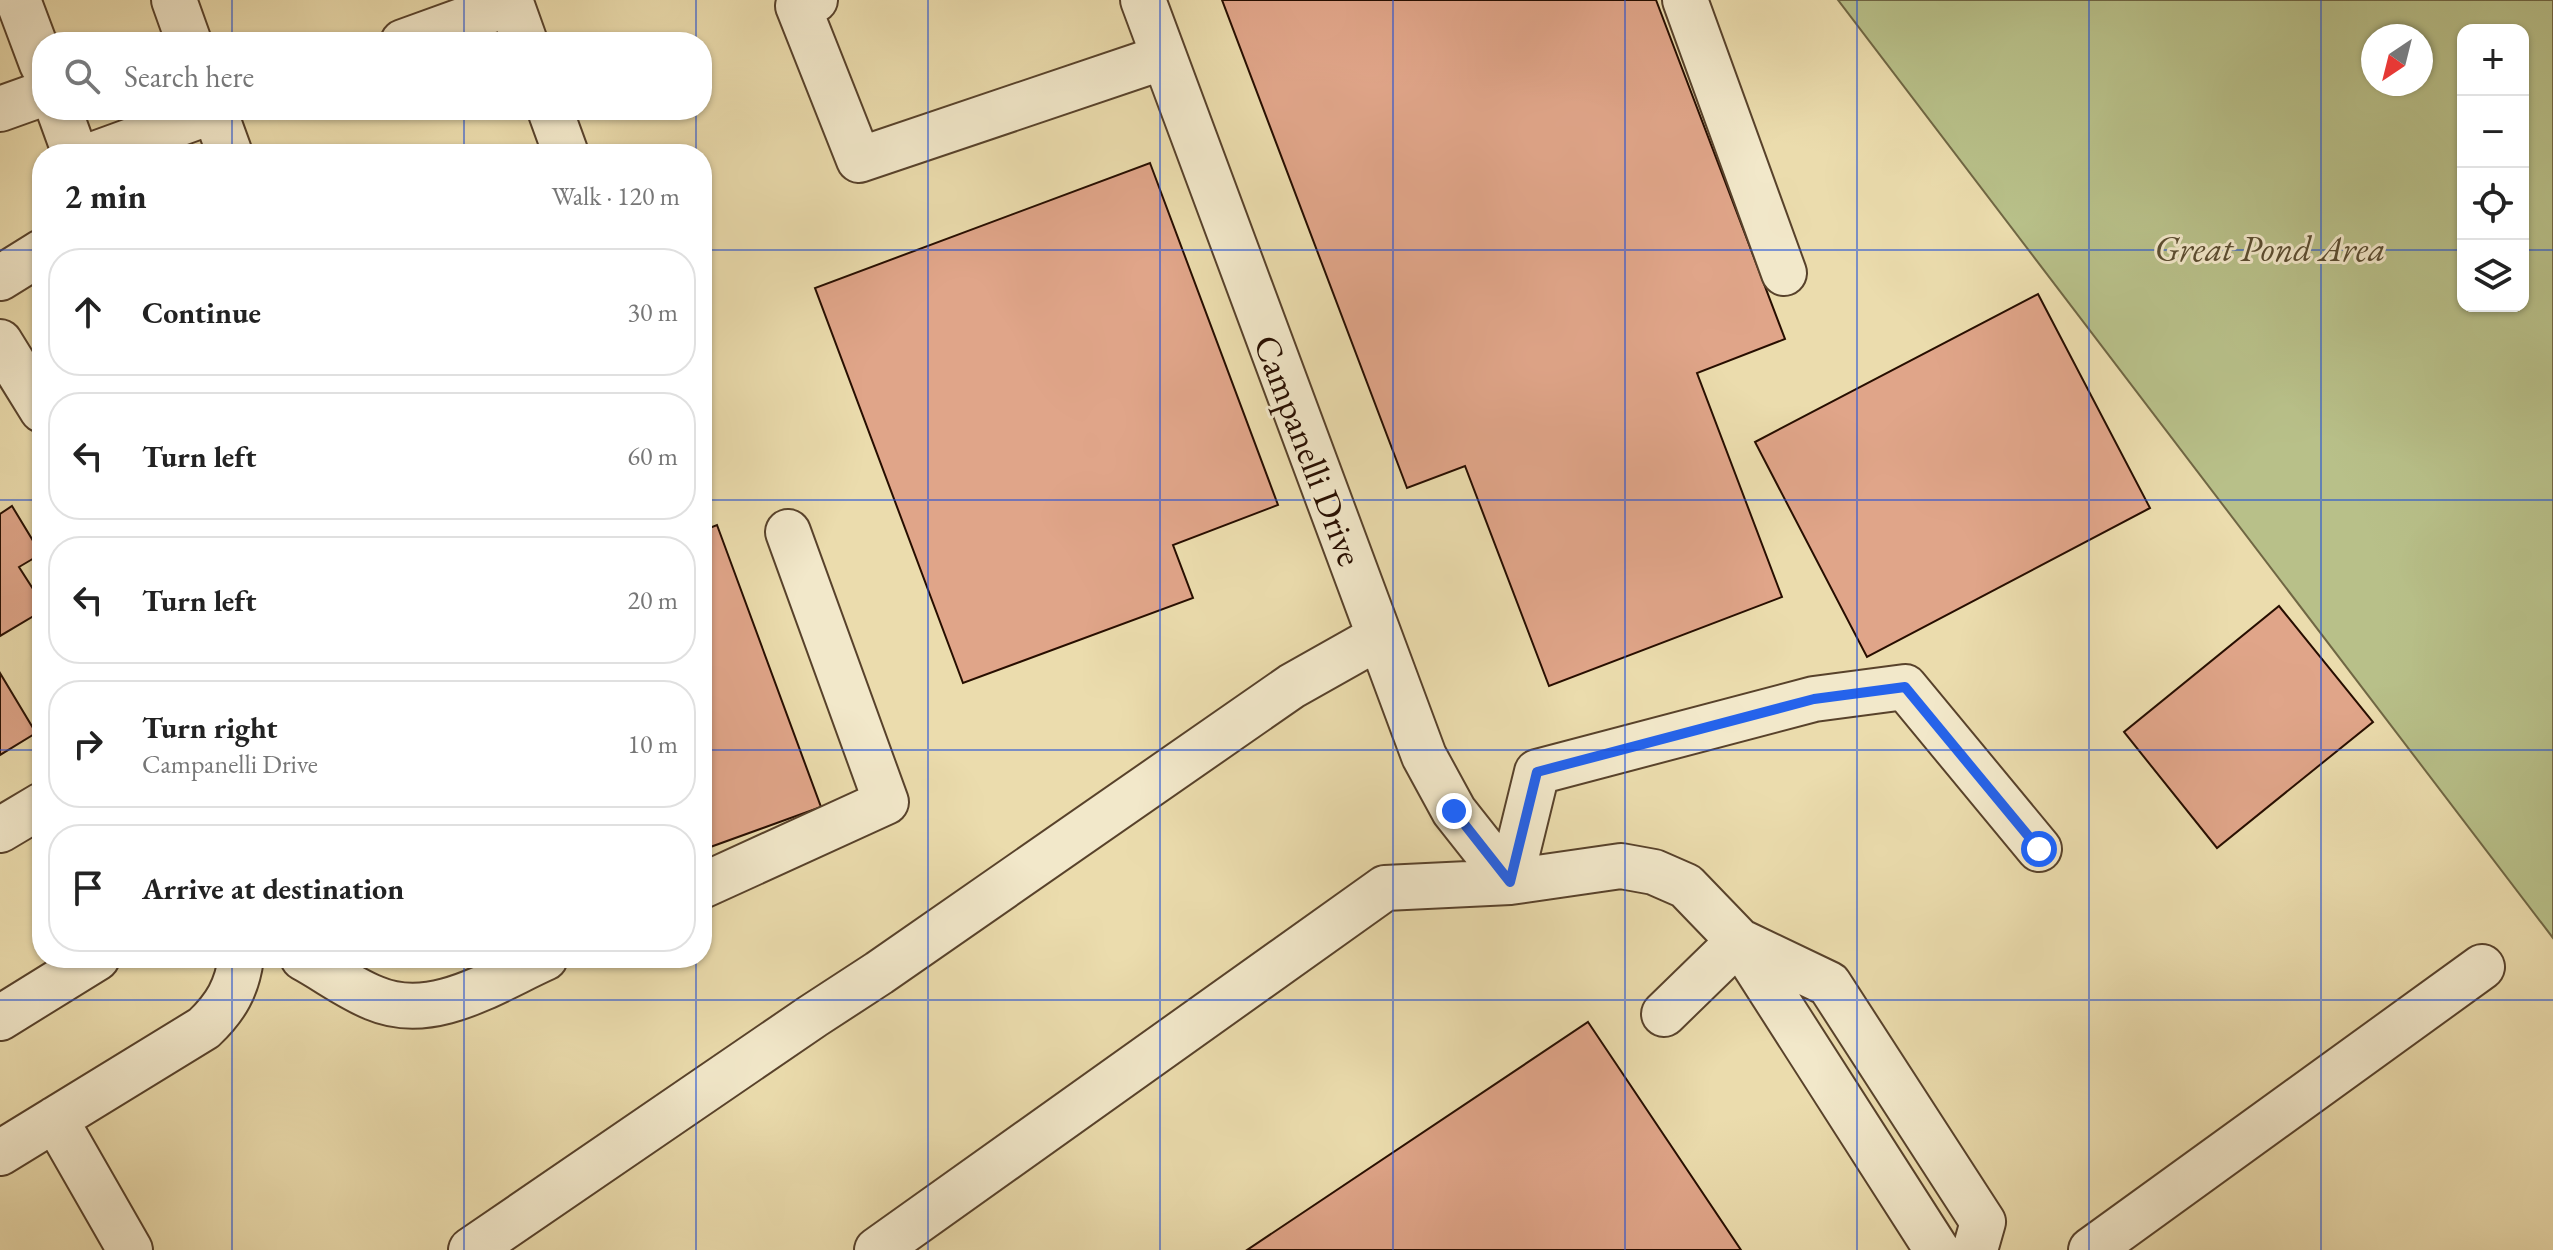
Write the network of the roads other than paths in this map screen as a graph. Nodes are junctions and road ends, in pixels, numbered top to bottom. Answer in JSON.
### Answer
{"nodes":[{"id":1,"x":18,"y":0,"type":"edge"},
{"id":2,"x":174,"y":0,"type":"edge"},
{"id":3,"x":815,"y":0,"type":"edge"},
{"id":4,"x":1143,"y":0,"type":"edge"},
{"id":5,"x":1685,"y":0,"type":"edge"},
{"id":6,"x":515,"y":15,"type":"edge"},
{"id":7,"x":185,"y":32,"type":"edge"},
{"id":8,"x":444,"y":32,"type":"edge"},
{"id":9,"x":32,"y":37,"type":"edge"},
{"id":10,"x":1164,"y":57,"type":"junction"},
{"id":11,"x":32,"y":98,"type":"edge"},
{"id":12,"x":0,"y":109,"type":"edge"},
{"id":13,"x":63,"y":120,"type":"edge"},
{"id":14,"x":188,"y":120,"type":"edge"},
{"id":15,"x":218,"y":120,"type":"edge"},
{"id":16,"x":554,"y":120,"type":"edge"},
{"id":17,"x":71,"y":144,"type":"edge"},
{"id":18,"x":122,"y":144,"type":"edge"},
{"id":19,"x":227,"y":144,"type":"edge"},
{"id":20,"x":562,"y":144,"type":"edge"},
{"id":21,"x":32,"y":258,"type":"edge"},
{"id":22,"x":1784,"y":273,"type":"dead end"},
{"id":23,"x":0,"y":278,"type":"edge"},
{"id":24,"x":0,"y":342,"type":"edge"},
{"id":25,"x":32,"y":394,"type":"edge"},
{"id":26,"x":788,"y":532,"type":"dead end"},
{"id":27,"x":1379,"y":637,"type":"junction"},
{"id":28,"x":32,"y":811,"type":"edge"},
{"id":29,"x":0,"y":830,"type":"edge"},
{"id":30,"x":2039,"y":849,"type":"dead end"},
{"id":31,"x":712,"y":881,"type":"edge"},
{"id":32,"x":1510,"y":882,"type":"junction"},
{"id":33,"x":1739,"y":941,"type":"junction"},
{"id":34,"x":2482,"y":967,"type":"dead end"},
{"id":35,"x":81,"y":968,"type":"edge"},
{"id":36,"x":239,"y":968,"type":"edge"},
{"id":37,"x":319,"y":968,"type":"edge"},
{"id":38,"x":523,"y":968,"type":"edge"},
{"id":39,"x":1664,"y":1014,"type":"dead end"},
{"id":40,"x":0,"y":1018,"type":"edge"},
{"id":41,"x":55,"y":1119,"type":"junction"},
{"id":42,"x":0,"y":1153,"type":"edge"},
{"id":43,"x":130,"y":1250,"type":"edge"},
{"id":44,"x":471,"y":1250,"type":"edge"},
{"id":45,"x":877,"y":1250,"type":"edge"},
{"id":46,"x":1937,"y":1250,"type":"edge"},
{"id":47,"x":1975,"y":1250,"type":"edge"},
{"id":48,"x":2091,"y":1250,"type":"edge"}],
"edges":[{"from":1,"to":9,"type":"street"},
{"from":2,"to":7,"type":"street"},
{"from":3,"to":10,"type":"street"},
{"from":4,"to":10,"type":"street","name":"Campanelli Drive"},
{"from":5,"to":22,"type":"street"},
{"from":6,"to":8,"type":"street"},
{"from":10,"to":27,"type":"street","name":"Campanelli Drive"},
{"from":11,"to":12,"type":"street"},
{"from":13,"to":17,"type":"street"},
{"from":14,"to":18,"type":"street"},
{"from":15,"to":19,"type":"street"},
{"from":16,"to":20,"type":"street"},
{"from":21,"to":23,"type":"street"},
{"from":24,"to":25,"type":"street"},
{"from":26,"to":31,"type":"street"},
{"from":27,"to":32,"type":"street","name":"Campanelli Drive"},
{"from":27,"to":44,"type":"street"},
{"from":28,"to":29,"type":"street"},
{"from":30,"to":32,"type":"street"},
{"from":32,"to":33,"type":"street"},
{"from":32,"to":45,"type":"street"},
{"from":33,"to":39,"type":"street"},
{"from":33,"to":46,"type":"street"},
{"from":33,"to":47,"type":"street"},
{"from":34,"to":48,"type":"street"},
{"from":35,"to":40,"type":"street"},
{"from":36,"to":41,"type":"street"},
{"from":37,"to":38,"type":"street"},
{"from":41,"to":42,"type":"street"},
{"from":41,"to":43,"type":"street"}]}
